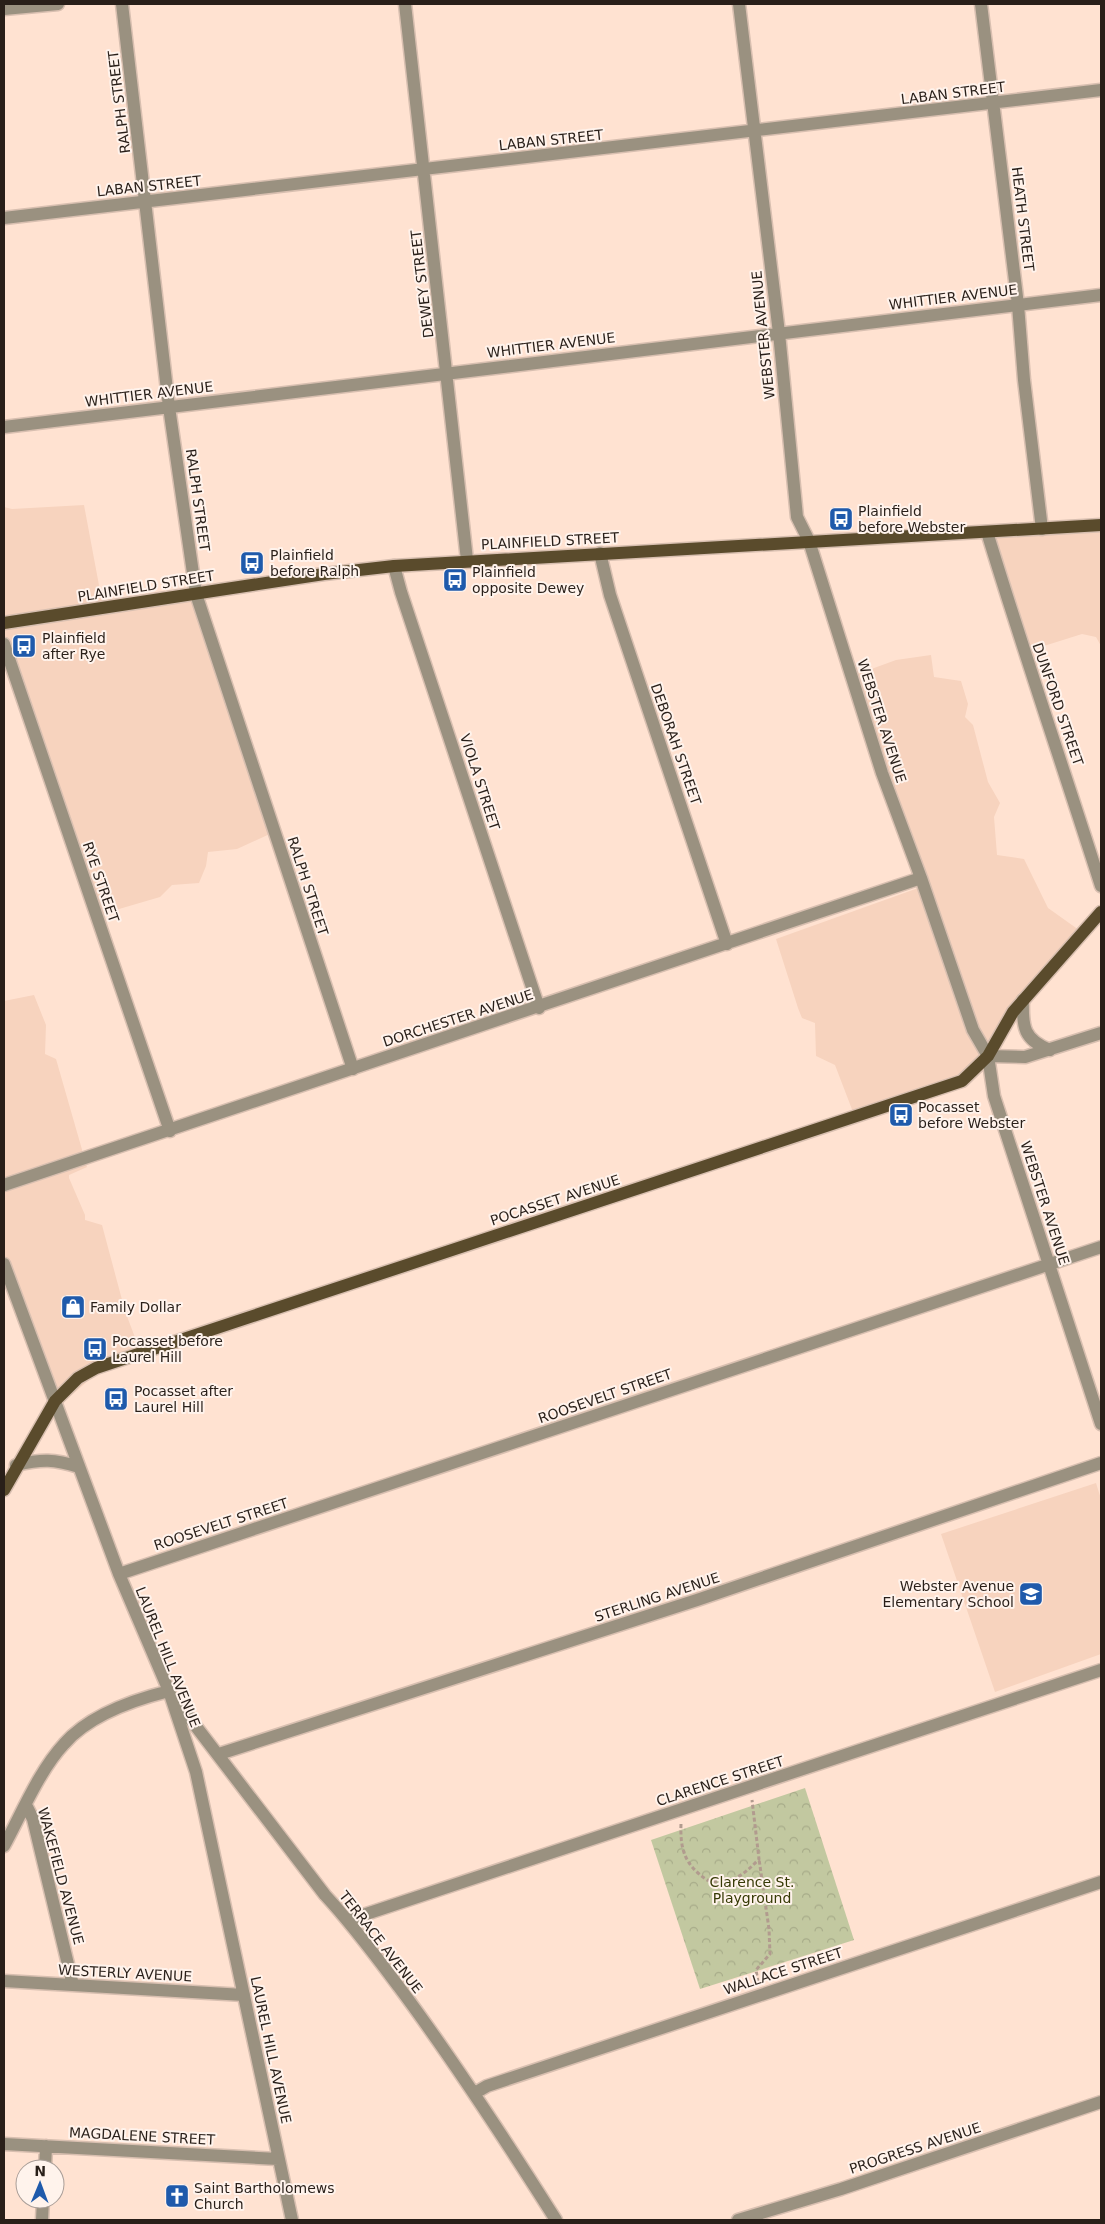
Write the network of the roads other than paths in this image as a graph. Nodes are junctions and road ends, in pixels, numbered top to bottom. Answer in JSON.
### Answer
{"nodes":[{"id":1,"x":58,"y":4,"type":"edge"},
{"id":2,"x":122,"y":4,"type":"edge"},
{"id":3,"x":405,"y":4,"type":"edge"},
{"id":4,"x":739,"y":4,"type":"edge"},
{"id":5,"x":981,"y":4,"type":"edge"},
{"id":6,"x":4,"y":10,"type":"edge"},
{"id":7,"x":1101,"y":90,"type":"edge"},
{"id":8,"x":994,"y":103,"type":"junction"},
{"id":9,"x":754,"y":132,"type":"junction"},
{"id":10,"x":424,"y":169,"type":"junction"},
{"id":11,"x":146,"y":201,"type":"junction"},
{"id":12,"x":4,"y":218,"type":"edge"},
{"id":13,"x":1101,"y":295,"type":"edge"},
{"id":14,"x":1018,"y":305,"type":"junction"},
{"id":15,"x":778,"y":333,"type":"junction"},
{"id":16,"x":447,"y":372,"type":"junction"},
{"id":17,"x":169,"y":407,"type":"junction"},
{"id":18,"x":4,"y":427,"type":"edge"},
{"id":19,"x":1101,"y":525,"type":"edge"},
{"id":20,"x":1042,"y":528,"type":"junction"},
{"id":21,"x":987,"y":532,"type":"junction"},
{"id":22,"x":809,"y":542,"type":"junction"},
{"id":23,"x":600,"y":553,"type":"junction"},
{"id":24,"x":468,"y":560,"type":"junction"},
{"id":25,"x":394,"y":566,"type":"junction"},
{"id":26,"x":196,"y":594,"type":"junction"},
{"id":27,"x":4,"y":623,"type":"edge"},
{"id":28,"x":4,"y":644,"type":"edge"},
{"id":29,"x":921,"y":878,"type":"junction"},
{"id":30,"x":1101,"y":886,"type":"edge"},
{"id":31,"x":1101,"y":912,"type":"edge"},
{"id":32,"x":727,"y":944,"type":"junction"},
{"id":33,"x":1023,"y":1000,"type":"junction"},
{"id":34,"x":539,"y":1008,"type":"junction"},
{"id":35,"x":1101,"y":1033,"type":"edge"},
{"id":36,"x":1050,"y":1050,"type":"junction"},
{"id":37,"x":988,"y":1056,"type":"junction"},
{"id":38,"x":353,"y":1069,"type":"junction"},
{"id":39,"x":170,"y":1131,"type":"junction"},
{"id":40,"x":4,"y":1186,"type":"edge"},
{"id":41,"x":1101,"y":1247,"type":"edge"},
{"id":42,"x":1050,"y":1263,"type":"junction"},
{"id":43,"x":4,"y":1264,"type":"edge"},
{"id":44,"x":55,"y":1401,"type":"junction"},
{"id":45,"x":1101,"y":1424,"type":"edge"},
{"id":46,"x":1101,"y":1463,"type":"edge"},
{"id":47,"x":16,"y":1466,"type":"junction"},
{"id":48,"x":79,"y":1467,"type":"junction"},
{"id":49,"x":4,"y":1490,"type":"edge"},
{"id":50,"x":118,"y":1574,"type":"junction"},
{"id":51,"x":1101,"y":1670,"type":"edge"},
{"id":52,"x":169,"y":1691,"type":"junction"},
{"id":53,"x":219,"y":1754,"type":"junction"},
{"id":54,"x":26,"y":1805,"type":"junction"},
{"id":55,"x":4,"y":1846,"type":"edge"},
{"id":56,"x":1101,"y":1882,"type":"edge"},
{"id":57,"x":348,"y":1920,"type":"junction"},
{"id":58,"x":4,"y":1981,"type":"edge"},
{"id":59,"x":73,"y":1985,"type":"junction"},
{"id":60,"x":244,"y":1995,"type":"junction"},
{"id":61,"x":475,"y":2093,"type":"junction"},
{"id":62,"x":1101,"y":2102,"type":"edge"},
{"id":63,"x":4,"y":2144,"type":"edge"},
{"id":64,"x":46,"y":2146,"type":"junction"},
{"id":65,"x":278,"y":2158,"type":"junction"},
{"id":66,"x":45,"y":2159,"type":"edge"},
{"id":67,"x":292,"y":2220,"type":"edge"},
{"id":68,"x":556,"y":2220,"type":"edge"},
{"id":69,"x":738,"y":2220,"type":"edge"}],
"edges":[{"from":1,"to":6,"type":"street"},
{"from":2,"to":11,"type":"street","name":"RALPH STREET"},
{"from":3,"to":10,"type":"street","name":"DEWEY STREET"},
{"from":4,"to":9,"type":"street","name":"WEBSTER AVENUE"},
{"from":5,"to":8,"type":"street","name":"HEATH STREET"},
{"from":7,"to":8,"type":"street","name":"LABAN STREET"},
{"from":8,"to":9,"type":"street","name":"LABAN STREET"},
{"from":8,"to":14,"type":"street","name":"HEATH STREET"},
{"from":9,"to":10,"type":"street","name":"LABAN STREET"},
{"from":9,"to":15,"type":"street","name":"WEBSTER AVENUE"},
{"from":10,"to":11,"type":"street","name":"LABAN STREET"},
{"from":10,"to":16,"type":"street","name":"DEWEY STREET"},
{"from":11,"to":12,"type":"street","name":"LABAN STREET"},
{"from":11,"to":17,"type":"street","name":"RALPH STREET"},
{"from":13,"to":14,"type":"street","name":"WHITTIER AVENUE"},
{"from":14,"to":15,"type":"street","name":"WHITTIER AVENUE"},
{"from":14,"to":20,"type":"street","name":"HEATH STREET"},
{"from":15,"to":16,"type":"street","name":"WHITTIER AVENUE"},
{"from":15,"to":22,"type":"street","name":"WEBSTER AVENUE"},
{"from":16,"to":17,"type":"street","name":"WHITTIER AVENUE"},
{"from":16,"to":24,"type":"street","name":"DEWEY STREET"},
{"from":17,"to":18,"type":"street","name":"WHITTIER AVENUE"},
{"from":17,"to":26,"type":"street","name":"RALPH STREET"},
{"from":19,"to":20,"type":"main road","name":"PLAINFIELD STREET"},
{"from":20,"to":21,"type":"main road","name":"PLAINFIELD STREET"},
{"from":21,"to":22,"type":"main road","name":"PLAINFIELD STREET"},
{"from":21,"to":30,"type":"street","name":"DUNFORD STREET"},
{"from":22,"to":23,"type":"main road","name":"PLAINFIELD STREET"},
{"from":22,"to":29,"type":"street","name":"WEBSTER AVENUE"},
{"from":23,"to":24,"type":"main road","name":"PLAINFIELD STREET"},
{"from":23,"to":32,"type":"street","name":"DEBORAH STREET"},
{"from":24,"to":25,"type":"main road","name":"PLAINFIELD STREET"},
{"from":25,"to":26,"type":"main road","name":"PLAINFIELD STREET"},
{"from":25,"to":34,"type":"street","name":"VIOLA STREET"},
{"from":26,"to":27,"type":"main road","name":"PLAINFIELD STREET"},
{"from":26,"to":38,"type":"street","name":"RALPH STREET"},
{"from":28,"to":39,"type":"street","name":"RYE STREET"},
{"from":29,"to":32,"type":"street","name":"DORCHESTER AVENUE"},
{"from":29,"to":37,"type":"street","name":"WEBSTER AVENUE"},
{"from":31,"to":33,"type":"main road","name":"POCASSET AVENUE"},
{"from":32,"to":34,"type":"street","name":"DORCHESTER AVENUE"},
{"from":33,"to":36,"type":"street"},
{"from":33,"to":37,"type":"main road","name":"POCASSET AVENUE"},
{"from":34,"to":38,"type":"street","name":"DORCHESTER AVENUE"},
{"from":35,"to":36,"type":"street"},
{"from":36,"to":37,"type":"street"},
{"from":37,"to":42,"type":"street","name":"WEBSTER AVENUE"},
{"from":37,"to":44,"type":"main road","name":"POCASSET AVENUE"},
{"from":38,"to":39,"type":"street","name":"DORCHESTER AVENUE"},
{"from":39,"to":40,"type":"street","name":"DORCHESTER AVENUE"},
{"from":41,"to":42,"type":"street","name":"ROOSEVELT STREET"},
{"from":42,"to":45,"type":"street","name":"WEBSTER AVENUE"},
{"from":42,"to":50,"type":"street","name":"ROOSEVELT STREET"},
{"from":43,"to":44,"type":"street","name":"LAUREL HILL AVENUE"},
{"from":44,"to":47,"type":"main road","name":"POCASSET AVENUE"},
{"from":44,"to":48,"type":"street","name":"LAUREL HILL AVENUE"},
{"from":46,"to":53,"type":"street","name":"STERLING AVENUE"},
{"from":47,"to":48,"type":"street"},
{"from":47,"to":49,"type":"main road","name":"POCASSET AVENUE"},
{"from":48,"to":50,"type":"street","name":"LAUREL HILL AVENUE"},
{"from":50,"to":52,"type":"street","name":"LAUREL HILL AVENUE"},
{"from":51,"to":57,"type":"street","name":"CLARENCE STREET"},
{"from":52,"to":53,"type":"street","name":"TERRACE AVENUE"},
{"from":52,"to":54,"type":"street"},
{"from":52,"to":60,"type":"street","name":"LAUREL HILL AVENUE"},
{"from":53,"to":57,"type":"street","name":"TERRACE AVENUE"},
{"from":54,"to":55,"type":"street"},
{"from":54,"to":59,"type":"street","name":"WAKEFIELD AVENUE"},
{"from":56,"to":61,"type":"street","name":"WALLACE STREET"},
{"from":57,"to":61,"type":"street","name":"TERRACE AVENUE"},
{"from":58,"to":59,"type":"street","name":"WESTERLY AVENUE"},
{"from":59,"to":60,"type":"street","name":"WESTERLY AVENUE"},
{"from":60,"to":65,"type":"street","name":"LAUREL HILL AVENUE"},
{"from":61,"to":68,"type":"street","name":"TERRACE AVENUE"},
{"from":62,"to":69,"type":"street","name":"PROGRESS AVENUE"},
{"from":63,"to":64,"type":"street","name":"MAGDALENE STREET"},
{"from":64,"to":65,"type":"street","name":"MAGDALENE STREET"},
{"from":64,"to":66,"type":"street"},
{"from":65,"to":67,"type":"street","name":"LAUREL HILL AVENUE"}]}
